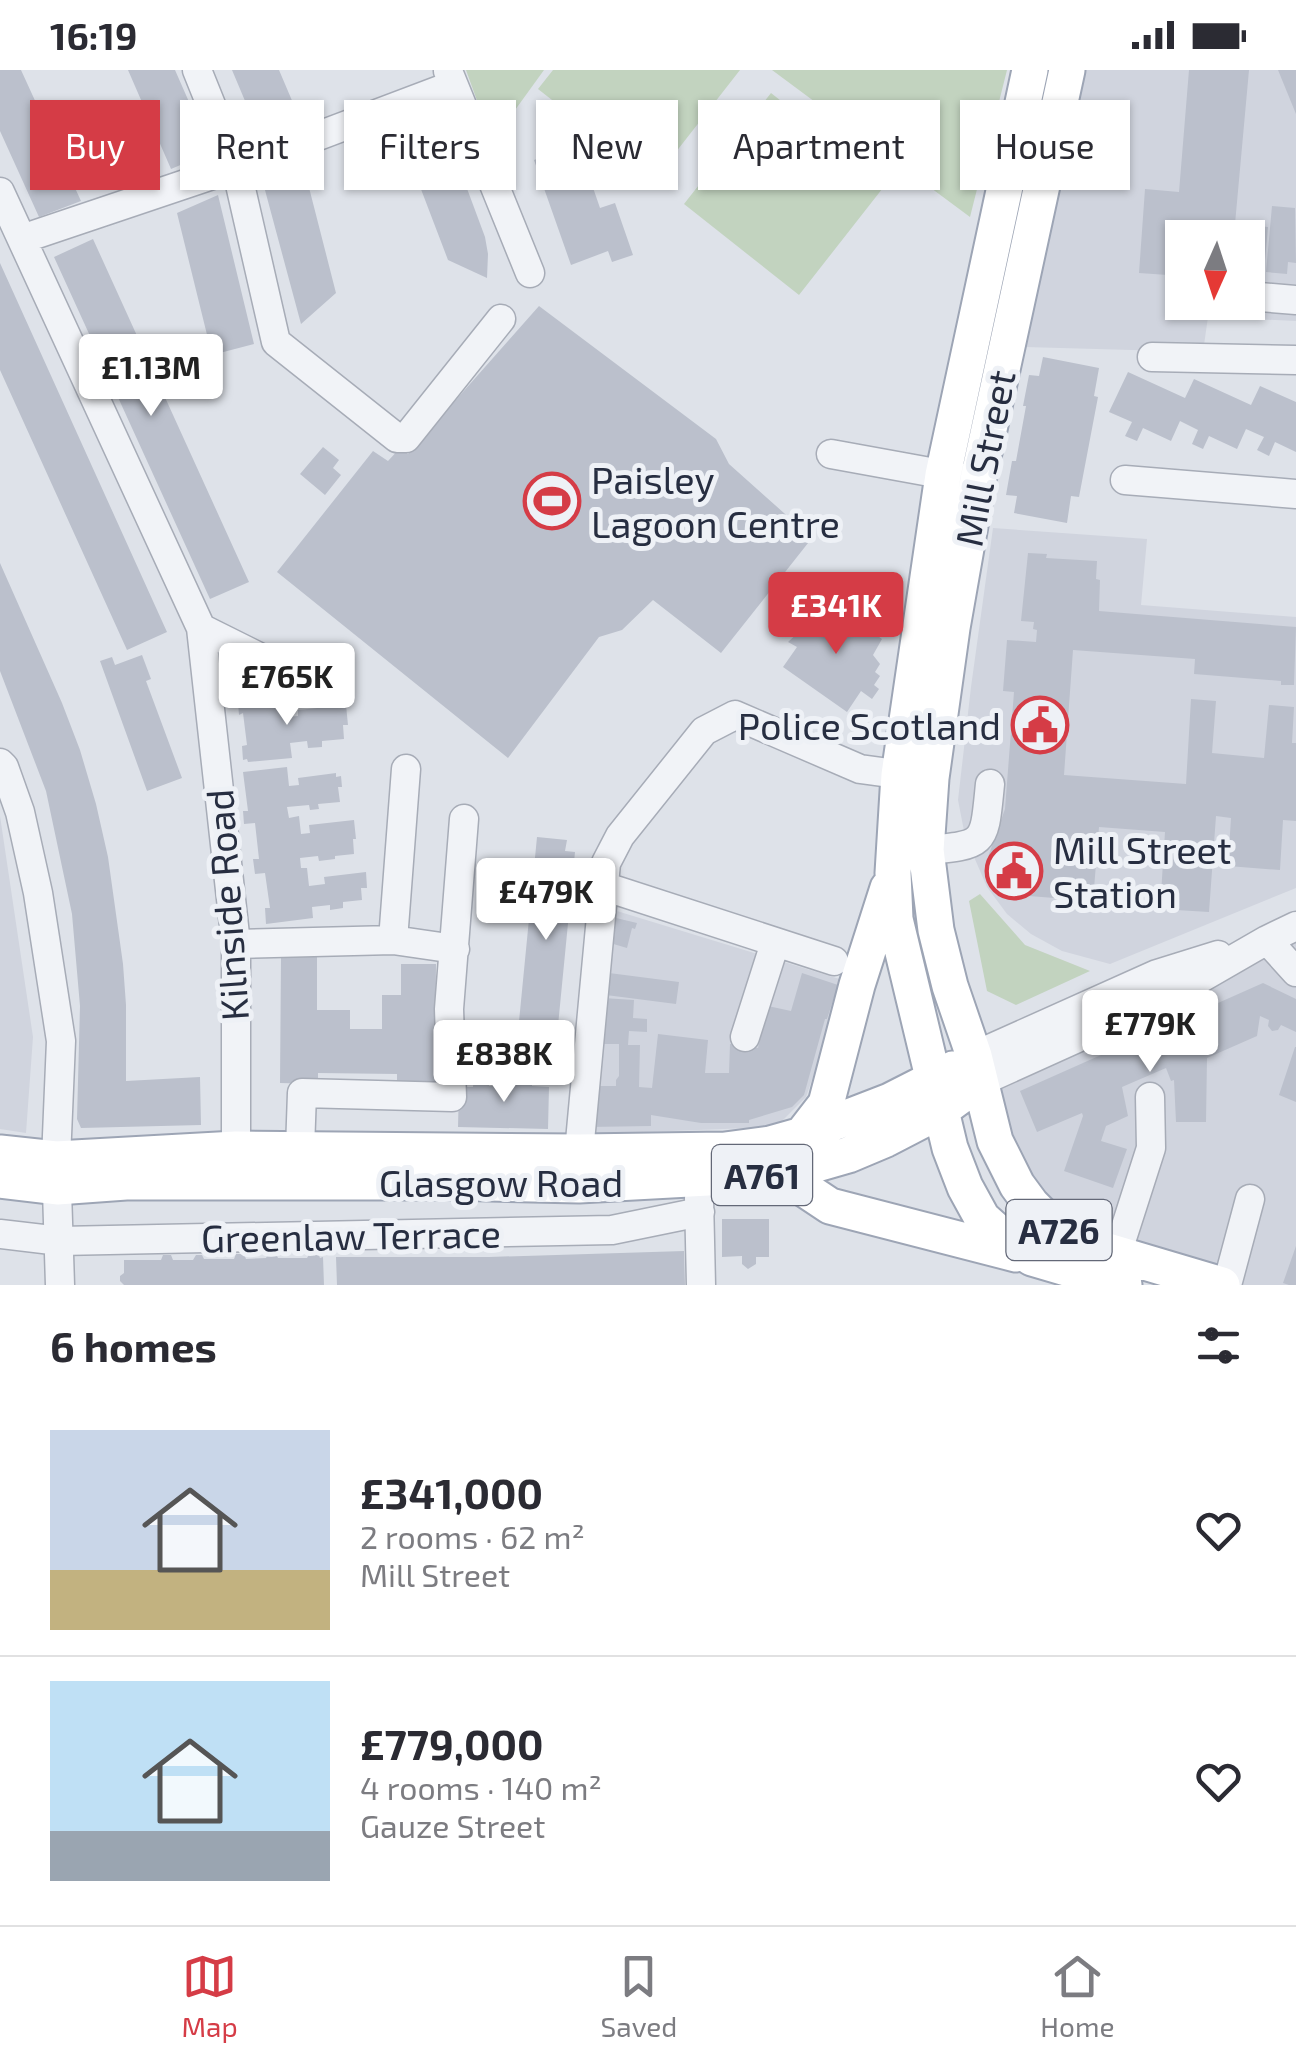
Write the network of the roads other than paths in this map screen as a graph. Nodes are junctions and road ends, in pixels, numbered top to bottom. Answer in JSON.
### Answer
{"nodes":[{"id":1,"x":197,"y":70,"type":"edge"},
{"id":2,"x":1030,"y":70,"type":"edge"},
{"id":3,"x":1068,"y":70,"type":"edge"},
{"id":4,"x":450,"y":78,"type":"edge"},
{"id":5,"x":209,"y":100,"type":"edge"},
{"id":6,"x":324,"y":130,"type":"edge"},
{"id":7,"x":180,"y":186,"type":"edge"},
{"id":8,"x":241,"y":190,"type":"edge"},
{"id":9,"x":0,"y":192,"type":"edge"},
{"id":10,"x":993,"y":235,"type":"junction"},
{"id":11,"x":22,"y":239,"type":"junction"},
{"id":12,"x":1030,"y":241,"type":"junction"},
{"id":13,"x":530,"y":272,"type":"dead end"},
{"id":14,"x":1265,"y":297,"type":"edge"},
{"id":15,"x":1296,"y":300,"type":"edge"},
{"id":16,"x":501,"y":319,"type":"dead end"},
{"id":17,"x":1152,"y":357,"type":"dead end"},
{"id":18,"x":1296,"y":360,"type":"edge"},
{"id":19,"x":831,"y":454,"type":"dead end"},
{"id":20,"x":943,"y":475,"type":"junction"},
{"id":21,"x":978,"y":480,"type":"junction"},
{"id":22,"x":1125,"y":480,"type":"dead end"},
{"id":23,"x":1296,"y":494,"type":"edge"},
{"id":24,"x":201,"y":628,"type":"junction"},
{"id":25,"x":277,"y":666,"type":"dead end"},
{"id":26,"x":0,"y":763,"type":"edge"},
{"id":27,"x":406,"y":768,"type":"dead end"},
{"id":28,"x":915,"y":776,"type":"junction"},
{"id":29,"x":990,"y":784,"type":"dead end"},
{"id":30,"x":464,"y":820,"type":"dead end"},
{"id":31,"x":926,"y":850,"type":"junction"},
{"id":32,"x":893,"y":873,"type":"junction"},
{"id":33,"x":603,"y":886,"type":"junction"},
{"id":34,"x":1296,"y":926,"type":"edge"},
{"id":35,"x":393,"y":940,"type":"junction"},
{"id":36,"x":1267,"y":940,"type":"junction"},
{"id":37,"x":776,"y":943,"type":"junction"},
{"id":38,"x":236,"y":944,"type":"junction"},
{"id":39,"x":455,"y":950,"type":"junction"},
{"id":40,"x":834,"y":962,"type":"dead end"},
{"id":41,"x":1296,"y":972,"type":"edge"},
{"id":42,"x":745,"y":1036,"type":"dead end"},
{"id":43,"x":977,"y":1069,"type":"junction"},
{"id":44,"x":936,"y":1096,"type":"junction"},
{"id":45,"x":1150,"y":1096,"type":"dead end"},
{"id":46,"x":802,"y":1135,"type":"junction"},
{"id":47,"x":300,"y":1148,"type":"junction"},
{"id":48,"x":0,"y":1153,"type":"edge"},
{"id":49,"x":236,"y":1166,"type":"junction"},
{"id":50,"x":579,"y":1168,"type":"junction"},
{"id":51,"x":56,"y":1173,"type":"junction"},
{"id":52,"x":782,"y":1174,"type":"junction"},
{"id":53,"x":0,"y":1180,"type":"edge"},
{"id":54,"x":699,"y":1181,"type":"junction"},
{"id":55,"x":1250,"y":1199,"type":"dead end"},
{"id":56,"x":0,"y":1234,"type":"edge"},
{"id":57,"x":60,"y":1242,"type":"junction"},
{"id":58,"x":1032,"y":1258,"type":"junction"},
{"id":59,"x":1120,"y":1270,"type":"edge"},
{"id":60,"x":60,"y":1285,"type":"edge"},
{"id":61,"x":701,"y":1285,"type":"edge"},
{"id":62,"x":1224,"y":1285,"type":"edge"}],
"edges":[{"from":1,"to":5,"type":"street"},
{"from":2,"to":10,"type":"main road","name":"Mill Street","number":"A726"},
{"from":3,"to":12,"type":"main road","name":"Mill Street","number":"A726"},
{"from":4,"to":6,"type":"street"},
{"from":4,"to":13,"type":"street"},
{"from":7,"to":11,"type":"street"},
{"from":8,"to":16,"type":"street"},
{"from":9,"to":11,"type":"street","name":"Kilnside Road"},
{"from":10,"to":12,"type":"main road"},
{"from":10,"to":20,"type":"main road","name":"Mill Street","number":"A726"},
{"from":11,"to":24,"type":"street","name":"Kilnside Road"},
{"from":12,"to":21,"type":"main road","name":"Mill Street","number":"A726"},
{"from":14,"to":15,"type":"street"},
{"from":17,"to":18,"type":"street"},
{"from":19,"to":20,"type":"street"},
{"from":20,"to":21,"type":"street"},
{"from":20,"to":28,"type":"main road","name":"Mill Street","number":"A726"},
{"from":21,"to":28,"type":"main road","name":"Mill Street","number":"A726"},
{"from":22,"to":23,"type":"street"},
{"from":24,"to":25,"type":"street"},
{"from":24,"to":38,"type":"street","name":"Kilnside Road"},
{"from":26,"to":51,"type":"street"},
{"from":27,"to":35,"type":"street"},
{"from":28,"to":31,"type":"main road","name":"Mill Street","number":"A726"},
{"from":28,"to":32,"type":"main road","name":"Mill Street","number":"A726"},
{"from":28,"to":33,"type":"street"},
{"from":29,"to":31,"type":"street"},
{"from":30,"to":39,"type":"street"},
{"from":31,"to":43,"type":"main road","name":"Mill Street","number":"A726"},
{"from":32,"to":44,"type":"main road","name":"Mill Street","number":"A726"},
{"from":32,"to":46,"type":"main road","number":"A726"},
{"from":33,"to":37,"type":"street"},
{"from":33,"to":50,"type":"street"},
{"from":34,"to":36,"type":"street"},
{"from":35,"to":38,"type":"street"},
{"from":35,"to":39,"type":"street"},
{"from":36,"to":41,"type":"street"},
{"from":36,"to":43,"type":"street"},
{"from":37,"to":40,"type":"street"},
{"from":37,"to":42,"type":"street"},
{"from":38,"to":49,"type":"street","name":"Kilnside Road"},
{"from":39,"to":47,"type":"street"},
{"from":43,"to":44,"type":"main road","name":"Glasgow Road","number":"A761"},
{"from":43,"to":59,"type":"main road","number":"A726"},
{"from":44,"to":46,"type":"main road","name":"Glasgow Road","number":"A761"},
{"from":44,"to":52,"type":"main road","name":"Glasgow Road","number":"A761"},
{"from":44,"to":58,"type":"main road","number":"A726"},
{"from":45,"to":59,"type":"street"},
{"from":46,"to":54,"type":"main road","name":"Glasgow Road","number":"A761"},
{"from":47,"to":49,"type":"main road","name":"Glasgow Road","number":"A761"},
{"from":47,"to":50,"type":"main road","name":"Glasgow Road","number":"A761"},
{"from":48,"to":51,"type":"main road","name":"Glasgow Road","number":"A761"},
{"from":49,"to":50,"type":"main road","name":"Glasgow Road","number":"A761"},
{"from":49,"to":51,"type":"main road","name":"Glasgow Road","number":"A761"},
{"from":50,"to":54,"type":"main road","name":"Glasgow Road","number":"A761"},
{"from":51,"to":53,"type":"main road","name":"Glasgow Road","number":"A761"},
{"from":51,"to":57,"type":"street"},
{"from":52,"to":54,"type":"main road","name":"Glasgow Road","number":"A761"},
{"from":52,"to":58,"type":"main road"},
{"from":54,"to":57,"type":"street","name":"Greenlaw Terrace"},
{"from":54,"to":61,"type":"street"},
{"from":55,"to":62,"type":"street"},
{"from":56,"to":57,"type":"street","name":"Greenlaw Terrace"},
{"from":57,"to":60,"type":"street"},
{"from":58,"to":59,"type":"main road","number":"A726"},
{"from":59,"to":62,"type":"main road","number":"A726"}]}
